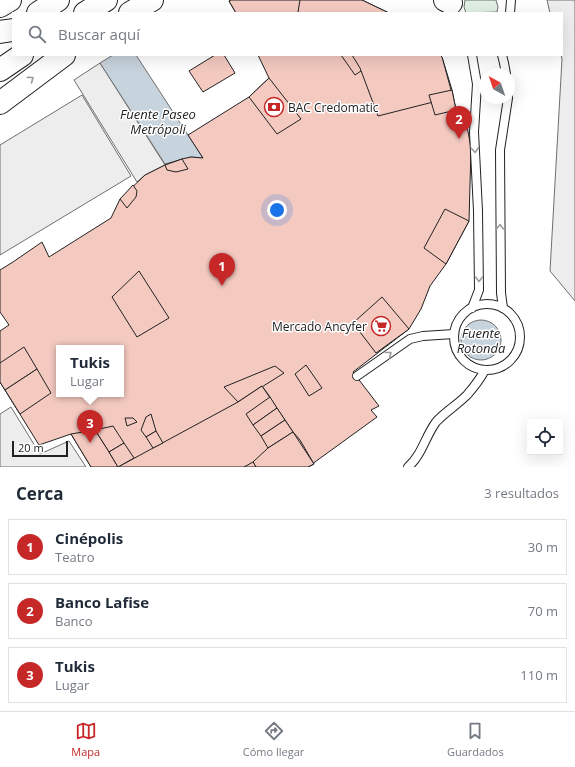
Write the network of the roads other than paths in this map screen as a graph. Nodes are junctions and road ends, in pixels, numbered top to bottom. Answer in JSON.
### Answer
{"nodes":[{"id":1,"x":10,"y":0,"type":"edge"},
{"id":2,"x":58,"y":0,"type":"edge"},
{"id":3,"x":106,"y":0,"type":"edge"},
{"id":4,"x":152,"y":0,"type":"edge"},
{"id":5,"x":511,"y":0,"type":"edge"},
{"id":6,"x":0,"y":6,"type":"edge"},
{"id":7,"x":40,"y":12,"type":"edge"},
{"id":8,"x":87,"y":12,"type":"edge"},
{"id":9,"x":132,"y":12,"type":"edge"},
{"id":10,"x":510,"y":12,"type":"edge"},
{"id":11,"x":12,"y":30,"type":"edge"},
{"id":12,"x":12,"y":31,"type":"edge"},
{"id":13,"x":0,"y":32,"type":"edge"},
{"id":14,"x":0,"y":38,"type":"edge"},
{"id":15,"x":21,"y":56,"type":"edge"},
{"id":16,"x":63,"y":56,"type":"edge"},
{"id":17,"x":472,"y":56,"type":"edge"},
{"id":18,"x":502,"y":56,"type":"edge"},
{"id":19,"x":505,"y":68,"type":"edge"},
{"id":20,"x":0,"y":70,"type":"edge"},
{"id":21,"x":0,"y":103,"type":"edge"},
{"id":22,"x":507,"y":104,"type":"edge"},
{"id":23,"x":472,"y":308,"type":"junction"},
{"id":24,"x":503,"y":308,"type":"junction"},
{"id":25,"x":454,"y":334,"type":"junction"},
{"id":26,"x":485,"y":370,"type":"junction"},
{"id":27,"x":357,"y":376,"type":"dead end"},
{"id":28,"x":408,"y":467,"type":"edge"}],
"edges":[{"from":1,"to":6,"type":"main road"},
{"from":2,"to":7,"type":"main road"},
{"from":3,"to":8,"type":"main road"},
{"from":4,"to":9,"type":"main road"},
{"from":5,"to":10,"type":"lane"},
{"from":11,"to":13,"type":"main road"},
{"from":12,"to":14,"type":"main road"},
{"from":15,"to":20,"type":"main road"},
{"from":21,"to":16,"type":"main road","one_way":true},
{"from":17,"to":23,"type":"lane","one_way":true},
{"from":18,"to":19,"type":"lane"},
{"from":24,"to":22,"type":"lane","one_way":true},
{"from":23,"to":24,"type":"lane"},
{"from":23,"to":25,"type":"lane"},
{"from":24,"to":26,"type":"lane"},
{"from":25,"to":26,"type":"lane"},
{"from":27,"to":25,"type":"lane","one_way":true},
{"from":26,"to":28,"type":"lane"}]}
